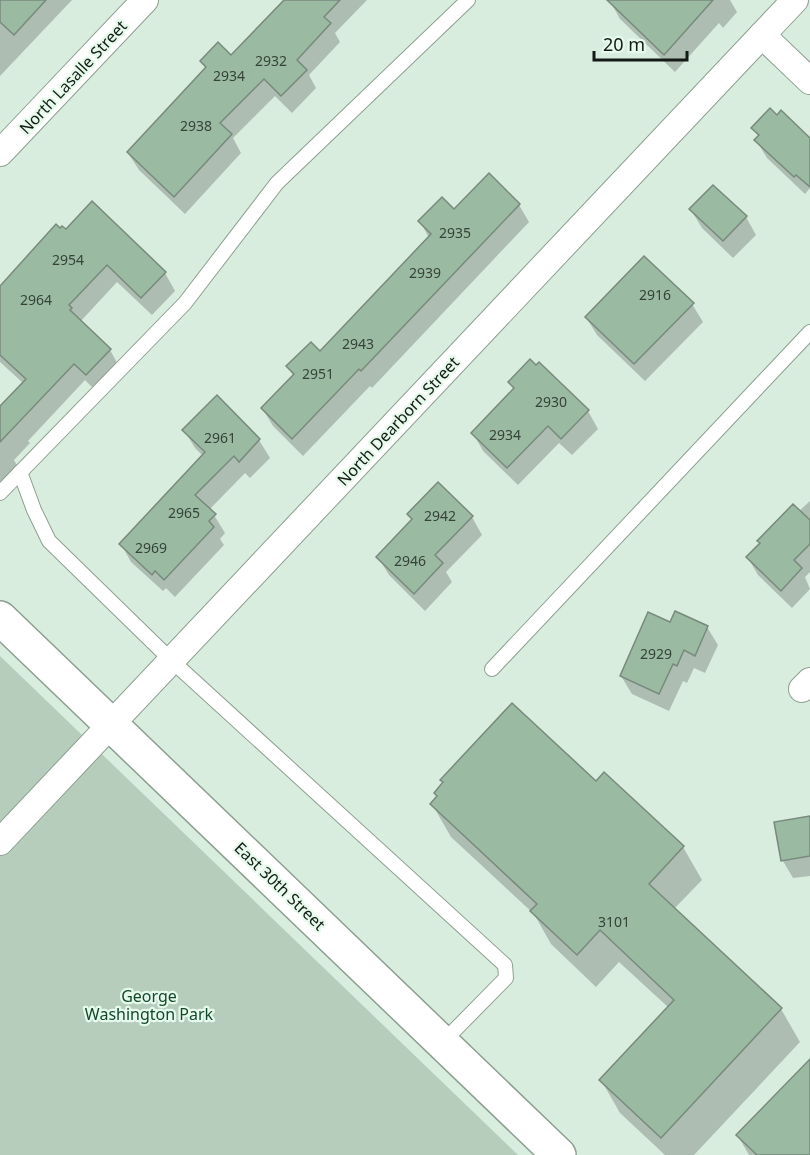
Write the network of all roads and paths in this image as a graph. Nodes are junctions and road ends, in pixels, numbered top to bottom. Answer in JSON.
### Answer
{"nodes":[{"id":1,"x":145,"y":0,"type":"edge"},
{"id":2,"x":468,"y":0,"type":"edge"},
{"id":3,"x":795,"y":0,"type":"edge"},
{"id":4,"x":762,"y":35,"type":"junction"},
{"id":5,"x":810,"y":81,"type":"edge"},
{"id":6,"x":0,"y":153,"type":"edge"},
{"id":7,"x":810,"y":332,"type":"edge"},
{"id":8,"x":20,"y":472,"type":"junction"},
{"id":9,"x":0,"y":493,"type":"edge"},
{"id":10,"x":0,"y":618,"type":"edge"},
{"id":11,"x":172,"y":661,"type":"junction"},
{"id":12,"x":492,"y":669,"type":"dead end"},
{"id":13,"x":112,"y":724,"type":"junction"},
{"id":14,"x":0,"y":842,"type":"edge"},
{"id":15,"x":441,"y":1043,"type":"junction"},
{"id":16,"x":559,"y":1155,"type":"edge"}],
"edges":[{"from":1,"to":6,"type":"street","name":"North Lasalle Street"},
{"from":2,"to":8,"type":"lane"},
{"from":3,"to":4,"type":"street","name":"North Dearborn Street"},
{"from":4,"to":5,"type":"street"},
{"from":4,"to":11,"type":"street","name":"North Dearborn Street"},
{"from":7,"to":12,"type":"lane"},
{"from":8,"to":9,"type":"lane"},
{"from":8,"to":11,"type":"lane"},
{"from":10,"to":13,"type":"main road","name":"East 30th Street"},
{"from":11,"to":13,"type":"street","name":"North Dearborn Street"},
{"from":11,"to":15,"type":"lane"},
{"from":13,"to":14,"type":"street","name":"North Dearborn Street"},
{"from":13,"to":15,"type":"main road","name":"East 30th Street"},
{"from":15,"to":16,"type":"main road","name":"East 30th Street"}]}
